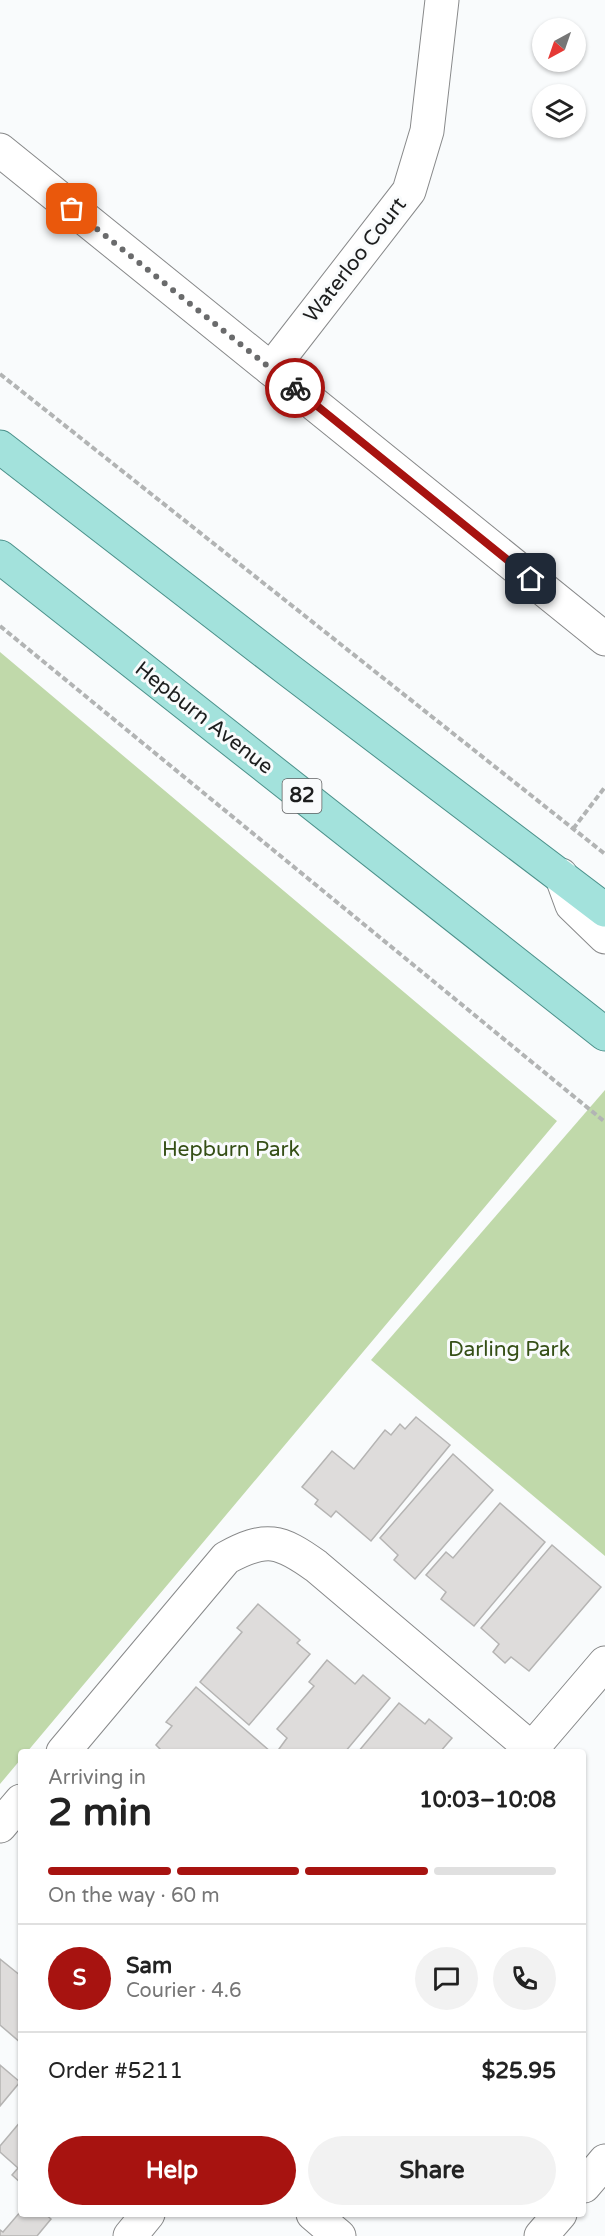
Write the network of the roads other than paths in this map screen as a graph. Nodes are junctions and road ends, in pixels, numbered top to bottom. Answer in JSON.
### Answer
{"nodes":[{"id":1,"x":442,"y":0,"type":"edge"},
{"id":2,"x":0,"y":150,"type":"edge"},
{"id":3,"x":270,"y":369,"type":"junction"},
{"id":4,"x":0,"y":447,"type":"edge"},
{"id":5,"x":0,"y":557,"type":"edge"},
{"id":6,"x":605,"y":639,"type":"edge"},
{"id":7,"x":561,"y":875,"type":"junction"},
{"id":8,"x":605,"y":910,"type":"edge"},
{"id":9,"x":605,"y":938,"type":"edge"},
{"id":10,"x":605,"y":1035,"type":"edge"},
{"id":11,"x":605,"y":1663,"type":"edge"},
{"id":12,"x":66,"y":1749,"type":"edge"},
{"id":13,"x":529,"y":1749,"type":"edge"},
{"id":14,"x":531,"y":1749,"type":"edge"},
{"id":15,"x":18,"y":1805,"type":"edge"},
{"id":16,"x":0,"y":1826,"type":"edge"},
{"id":17,"x":605,"y":2162,"type":"edge"},
{"id":18,"x":586,"y":2184,"type":"edge"},
{"id":19,"x":146,"y":2217,"type":"edge"},
{"id":20,"x":317,"y":2217,"type":"edge"},
{"id":21,"x":557,"y":2217,"type":"edge"},
{"id":22,"x":130,"y":2236,"type":"edge"},
{"id":23,"x":339,"y":2236,"type":"edge"},
{"id":24,"x":541,"y":2236,"type":"edge"}],
"edges":[{"from":1,"to":3,"type":"street","name":"Waterloo Court"},
{"from":2,"to":3,"type":"street"},
{"from":3,"to":6,"type":"street"},
{"from":4,"to":7,"type":"main road"},
{"from":5,"to":10,"type":"main road","name":"Hepburn Avenue","number":"82"},
{"from":7,"to":8,"type":"main road"},
{"from":7,"to":9,"type":"street"},
{"from":11,"to":14,"type":"street"},
{"from":12,"to":13,"type":"street"},
{"from":15,"to":16,"type":"street"},
{"from":17,"to":18,"type":"street"},
{"from":19,"to":22,"type":"street"},
{"from":20,"to":23,"type":"street"},
{"from":21,"to":24,"type":"street"}]}
